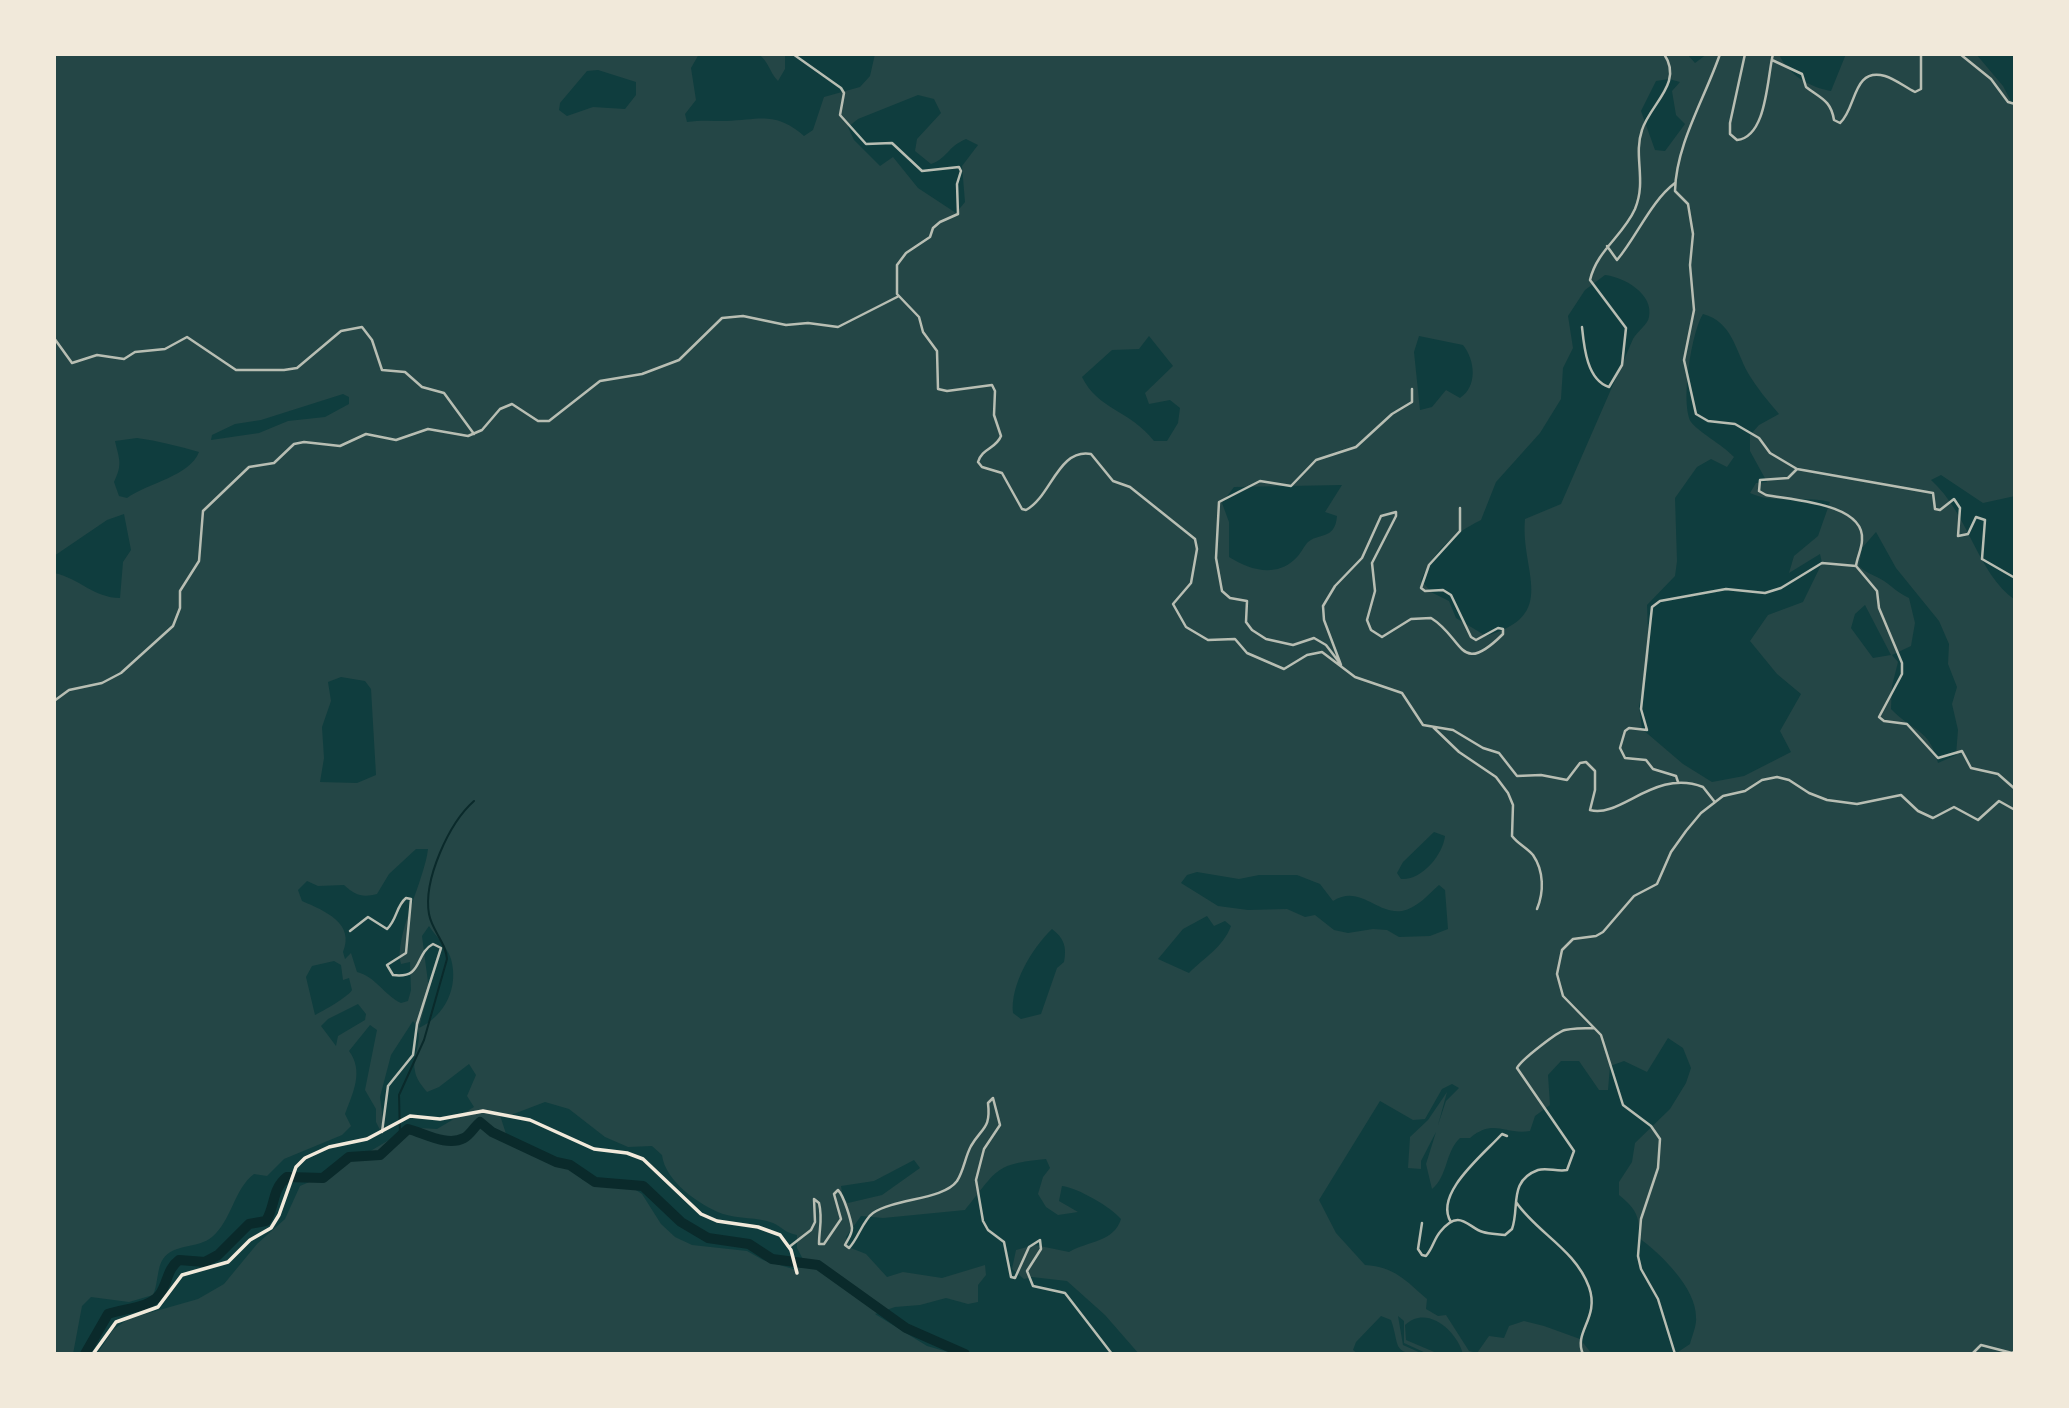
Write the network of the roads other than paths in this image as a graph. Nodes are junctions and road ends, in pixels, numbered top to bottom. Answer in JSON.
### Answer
{"nodes":[{"id":1,"x":793,"y":54,"type":"edge"},
{"id":2,"x":1664,"y":54,"type":"edge"},
{"id":3,"x":1720,"y":54,"type":"edge"},
{"id":4,"x":1745,"y":54,"type":"edge"},
{"id":5,"x":1773,"y":54,"type":"edge"},
{"id":6,"x":1921,"y":54,"type":"edge"},
{"id":7,"x":1960,"y":54,"type":"edge"},
{"id":8,"x":1772,"y":60,"type":"junction"},
{"id":9,"x":2015,"y":104,"type":"edge"},
{"id":10,"x":2015,"y":142,"type":"edge"},
{"id":11,"x":2015,"y":149,"type":"edge"},
{"id":12,"x":1675,"y":183,"type":"junction"},
{"id":13,"x":1607,"y":246,"type":"junction"},
{"id":14,"x":899,"y":296,"type":"junction"},
{"id":15,"x":1582,"y":327,"type":"dead end"},
{"id":16,"x":54,"y":338,"type":"edge"},
{"id":17,"x":1412,"y":388,"type":"dead end"},
{"id":18,"x":474,"y":434,"type":"junction"},
{"id":19,"x":1797,"y":469,"type":"junction"},
{"id":20,"x":1460,"y":508,"type":"dead end"},
{"id":21,"x":1856,"y":566,"type":"junction"},
{"id":22,"x":2015,"y":578,"type":"edge"},
{"id":23,"x":1341,"y":665,"type":"junction"},
{"id":24,"x":54,"y":701,"type":"edge"},
{"id":25,"x":1433,"y":727,"type":"junction"},
{"id":26,"x":1678,"y":782,"type":"junction"},
{"id":27,"x":2015,"y":789,"type":"edge"},
{"id":28,"x":1714,"y":802,"type":"junction"},
{"id":29,"x":2015,"y":810,"type":"edge"},
{"id":30,"x":1537,"y":909,"type":"dead end"},
{"id":31,"x":350,"y":931,"type":"dead end"},
{"id":32,"x":1595,"y":1028,"type":"junction"},
{"id":33,"x":383,"y":1132,"type":"junction"},
{"id":34,"x":1507,"y":1136,"type":"dead end"},
{"id":35,"x":1516,"y":1202,"type":"junction"},
{"id":36,"x":1451,"y":1222,"type":"junction"},
{"id":37,"x":1422,"y":1223,"type":"dead end"},
{"id":38,"x":790,"y":1249,"type":"junction"},
{"id":39,"x":796,"y":1271,"type":"dead end"},
{"id":40,"x":2015,"y":1351,"type":"edge"},
{"id":41,"x":93,"y":1354,"type":"edge"},
{"id":42,"x":1112,"y":1354,"type":"edge"},
{"id":43,"x":1583,"y":1354,"type":"edge"},
{"id":44,"x":1675,"y":1354,"type":"edge"},
{"id":45,"x":1972,"y":1354,"type":"edge"}],
"edges":[{"from":1,"to":14,"type":"street"},
{"from":2,"to":13,"type":"street"},
{"from":3,"to":12,"type":"street"},
{"from":4,"to":8,"type":"street"},
{"from":5,"to":8,"type":"street"},
{"from":6,"to":8,"type":"street"},
{"from":7,"to":9,"type":"street"},
{"from":10,"to":11,"type":"street"},
{"from":12,"to":13,"type":"street"},
{"from":12,"to":19,"type":"street"},
{"from":13,"to":15,"type":"street"},
{"from":14,"to":18,"type":"street"},
{"from":14,"to":23,"type":"street"},
{"from":16,"to":18,"type":"street"},
{"from":17,"to":23,"type":"street"},
{"from":18,"to":24,"type":"street"},
{"from":19,"to":21,"type":"street"},
{"from":19,"to":22,"type":"street"},
{"from":20,"to":23,"type":"street"},
{"from":21,"to":26,"type":"street"},
{"from":21,"to":27,"type":"street"},
{"from":23,"to":25,"type":"street"},
{"from":25,"to":26,"type":"street"},
{"from":25,"to":30,"type":"street"},
{"from":26,"to":28,"type":"street"},
{"from":28,"to":29,"type":"street"},
{"from":28,"to":32,"type":"street"},
{"from":31,"to":33,"type":"street"},
{"from":32,"to":35,"type":"street"},
{"from":32,"to":44,"type":"street"},
{"from":33,"to":38,"type":"main road"},
{"from":33,"to":41,"type":"main road"},
{"from":34,"to":36,"type":"street"},
{"from":35,"to":36,"type":"street"},
{"from":35,"to":43,"type":"street"},
{"from":36,"to":37,"type":"street"},
{"from":38,"to":39,"type":"main road"},
{"from":38,"to":42,"type":"street"},
{"from":40,"to":45,"type":"street"}]}
